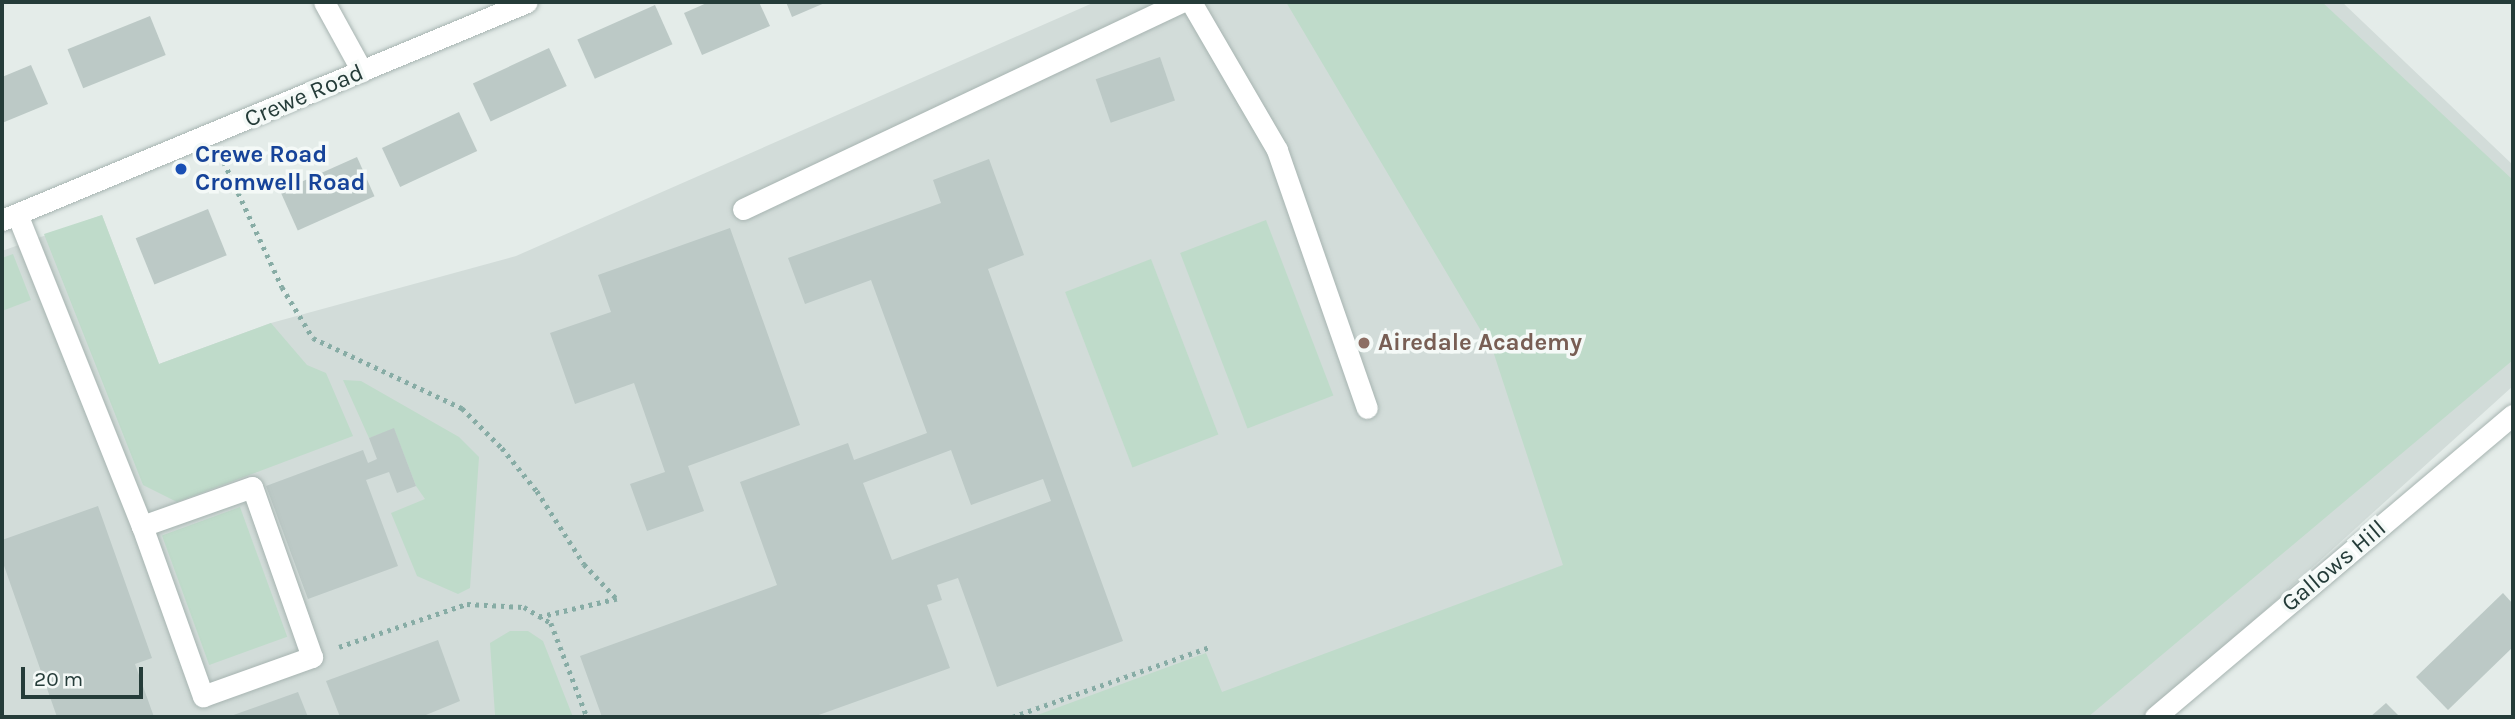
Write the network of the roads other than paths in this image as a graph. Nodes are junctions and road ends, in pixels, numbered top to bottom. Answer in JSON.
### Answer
{"nodes":[{"id":1,"x":324,"y":2,"type":"edge"},
{"id":2,"x":527,"y":2,"type":"edge"},
{"id":3,"x":1181,"y":2,"type":"edge"},
{"id":4,"x":1191,"y":2,"type":"edge"},
{"id":5,"x":362,"y":71,"type":"junction"},
{"id":6,"x":743,"y":209,"type":"dead end"},
{"id":7,"x":10,"y":217,"type":"edge"},
{"id":8,"x":1367,"y":408,"type":"dead end"},
{"id":9,"x":2513,"y":415,"type":"edge"},
{"id":10,"x":142,"y":526,"type":"junction"},
{"id":11,"x":2155,"y":717,"type":"edge"}],
"edges":[{"from":1,"to":5,"type":"street"},
{"from":2,"to":5,"type":"street","name":"Crewe Road"},
{"from":3,"to":6,"type":"street"},
{"from":4,"to":8,"type":"street"},
{"from":5,"to":7,"type":"street","name":"Crewe Road"},
{"from":7,"to":10,"type":"street"},
{"from":9,"to":11,"type":"street","name":"Gallows Hill"},
{"from":10,"to":10,"type":"street"}]}
